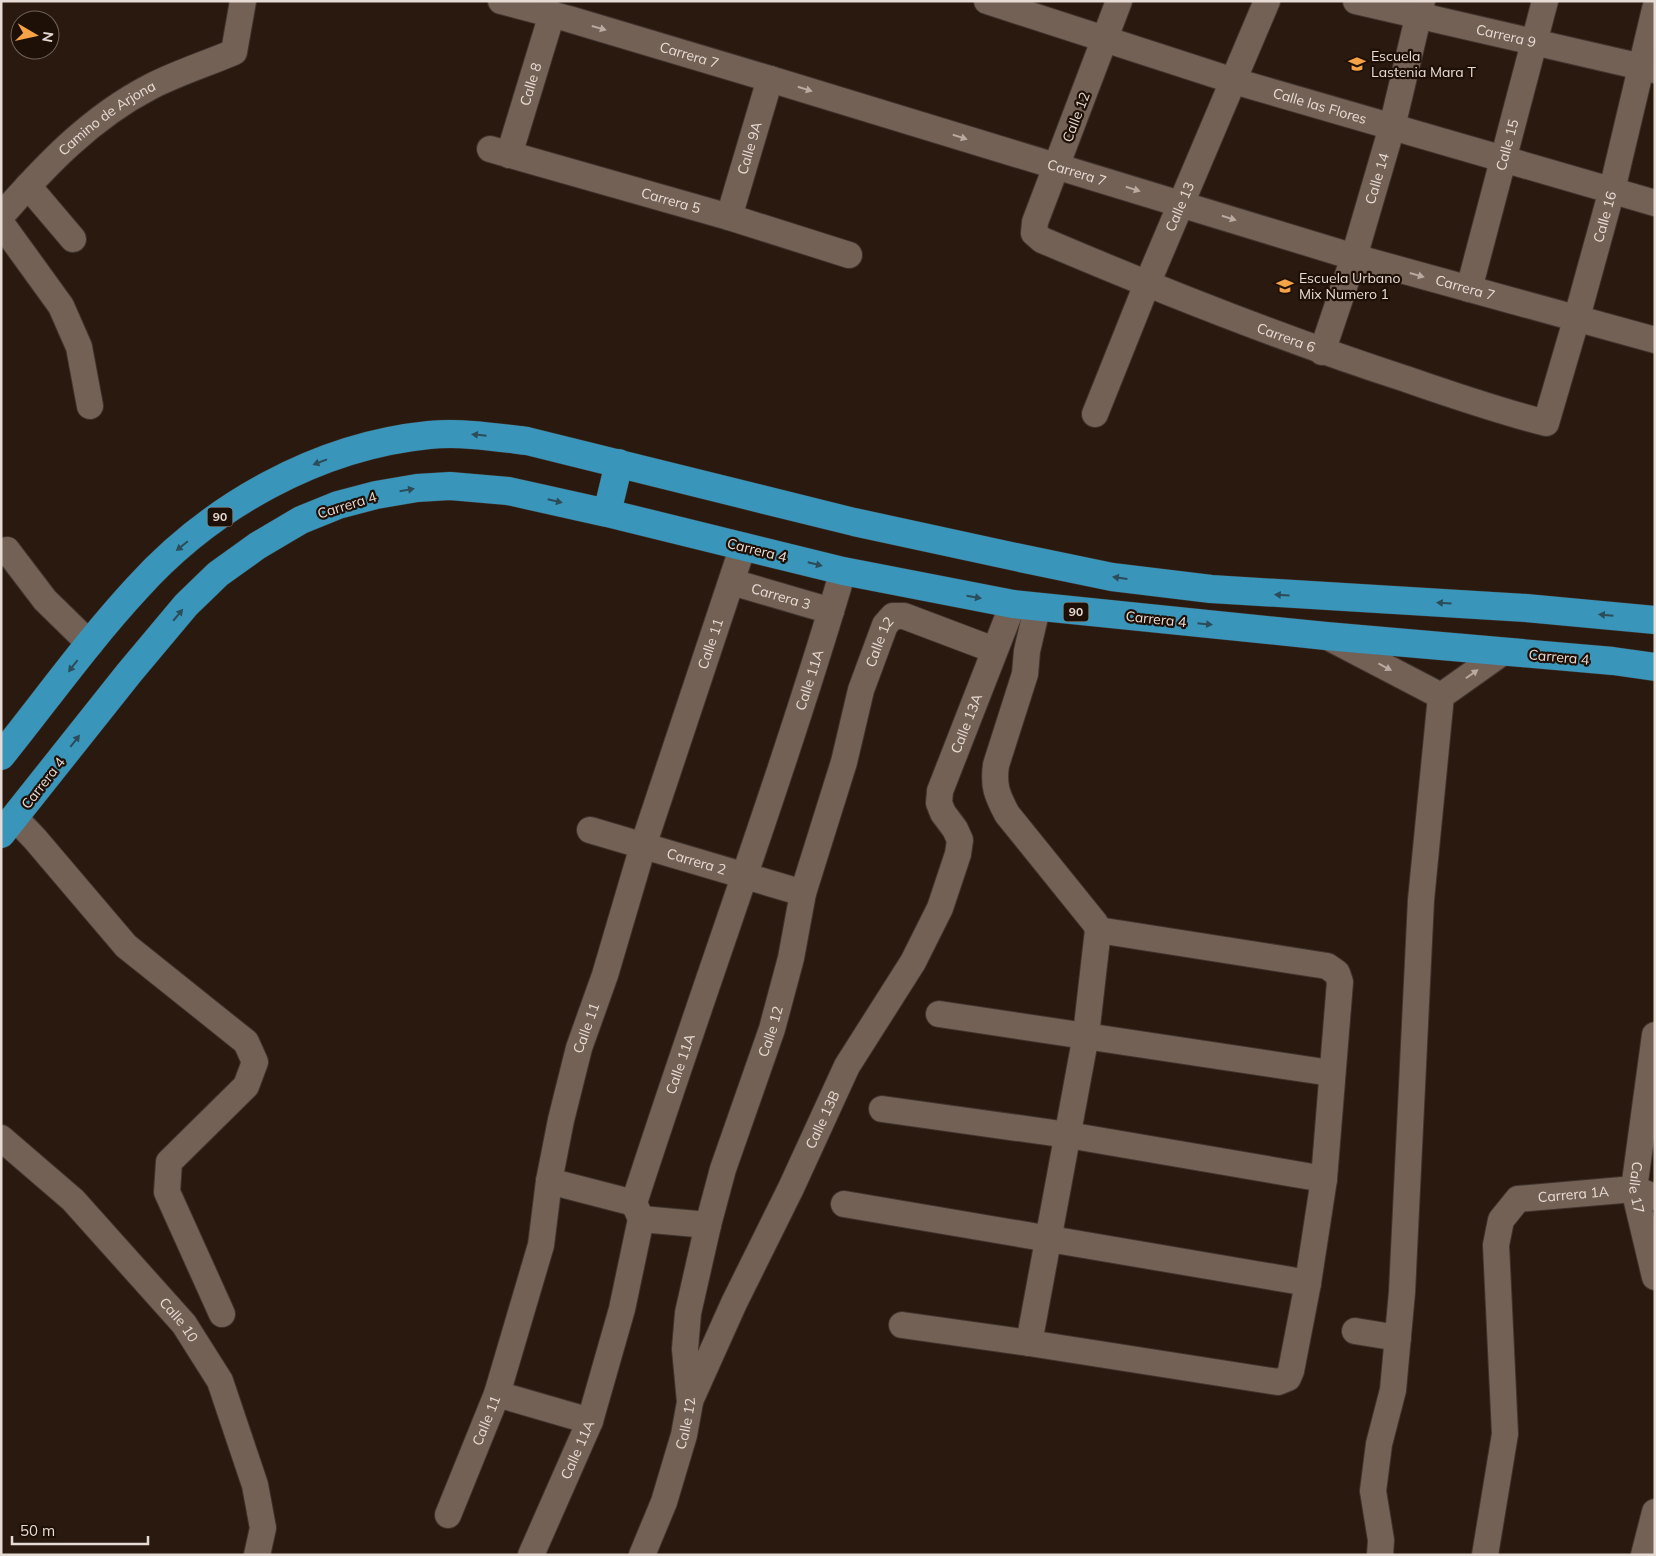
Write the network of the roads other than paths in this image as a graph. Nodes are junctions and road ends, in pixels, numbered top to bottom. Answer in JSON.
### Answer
{"nodes":[{"id":1,"x":243,"y":1,"type":"edge"},
{"id":2,"x":501,"y":1,"type":"edge"},
{"id":3,"x":987,"y":1,"type":"edge"},
{"id":4,"x":1119,"y":1,"type":"edge"},
{"id":5,"x":1267,"y":1,"type":"edge"},
{"id":6,"x":1356,"y":1,"type":"edge"},
{"id":7,"x":1545,"y":1,"type":"edge"},
{"id":8,"x":1420,"y":8,"type":"edge"},
{"id":9,"x":1655,"y":9,"type":"edge"},
{"id":10,"x":564,"y":12,"type":"edge"},
{"id":11,"x":1105,"y":38,"type":"junction"},
{"id":12,"x":1535,"y":42,"type":"junction"},
{"id":13,"x":1648,"y":69,"type":"edge"},
{"id":14,"x":770,"y":79,"type":"junction"},
{"id":15,"x":1234,"y":81,"type":"junction"},
{"id":16,"x":1392,"y":127,"type":"junction"},
{"id":17,"x":499,"y":152,"type":"joint"},
{"id":18,"x":1504,"y":158,"type":"junction"},
{"id":19,"x":1057,"y":166,"type":"junction"},
{"id":20,"x":28,"y":186,"type":"junction"},
{"id":21,"x":1612,"y":190,"type":"junction"},
{"id":22,"x":1182,"y":203,"type":"junction"},
{"id":23,"x":1655,"y":203,"type":"edge"},
{"id":24,"x":1,"y":216,"type":"edge"},
{"id":25,"x":729,"y":217,"type":"junction"},
{"id":26,"x":1,"y":223,"type":"edge"},
{"id":27,"x":1034,"y":233,"type":"joint"},
{"id":28,"x":73,"y":239,"type":"dead end"},
{"id":29,"x":849,"y":255,"type":"dead end"},
{"id":30,"x":1354,"y":256,"type":"junction"},
{"id":31,"x":1147,"y":284,"type":"junction"},
{"id":32,"x":1469,"y":289,"type":"junction"},
{"id":33,"x":1577,"y":317,"type":"junction"},
{"id":34,"x":1655,"y":340,"type":"edge"},
{"id":35,"x":1322,"y":352,"type":"junction"},
{"id":36,"x":90,"y":406,"type":"dead end"},
{"id":37,"x":1094,"y":414,"type":"dead end"},
{"id":38,"x":1546,"y":423,"type":"joint"},
{"id":39,"x":619,"y":463,"type":"junction"},
{"id":40,"x":607,"y":513,"type":"junction"},
{"id":41,"x":743,"y":546,"type":"junction"},
{"id":42,"x":7,"y":550,"type":"dead end"},
{"id":43,"x":842,"y":571,"type":"junction"},
{"id":44,"x":732,"y":582,"type":"junction"},
{"id":45,"x":1033,"y":607,"type":"junction"},
{"id":46,"x":831,"y":611,"type":"junction"},
{"id":47,"x":1655,"y":620,"type":"edge"},
{"id":48,"x":1326,"y":636,"type":"junction"},
{"id":49,"x":90,"y":644,"type":"junction"},
{"id":50,"x":994,"y":650,"type":"junction"},
{"id":51,"x":1503,"y":652,"type":"junction"},
{"id":52,"x":1655,"y":668,"type":"edge"},
{"id":53,"x":1441,"y":696,"type":"junction"},
{"id":54,"x":1,"y":756,"type":"edge"},
{"id":55,"x":8,"y":826,"type":"edge"},
{"id":56,"x":590,"y":830,"type":"dead end"},
{"id":57,"x":960,"y":840,"type":"joint"},
{"id":58,"x":643,"y":846,"type":"junction"},
{"id":59,"x":745,"y":876,"type":"junction"},
{"id":60,"x":803,"y":892,"type":"junction"},
{"id":61,"x":1098,"y":930,"type":"junction"},
{"id":62,"x":939,"y":1014,"type":"dead end"},
{"id":63,"x":1086,"y":1035,"type":"junction"},
{"id":64,"x":1655,"y":1036,"type":"edge"},
{"id":65,"x":1331,"y":1072,"type":"junction"},
{"id":66,"x":882,"y":1109,"type":"dead end"},
{"id":67,"x":1068,"y":1135,"type":"junction"},
{"id":68,"x":1,"y":1138,"type":"edge"},
{"id":69,"x":1324,"y":1178,"type":"junction"},
{"id":70,"x":549,"y":1181,"type":"junction"},
{"id":71,"x":1644,"y":1193,"type":"edge"},
{"id":72,"x":844,"y":1204,"type":"dead end"},
{"id":73,"x":638,"y":1211,"type":"junction"},
{"id":74,"x":708,"y":1225,"type":"junction"},
{"id":75,"x":1048,"y":1239,"type":"junction"},
{"id":76,"x":1655,"y":1277,"type":"edge"},
{"id":77,"x":1308,"y":1283,"type":"junction"},
{"id":78,"x":222,"y":1314,"type":"dead end"},
{"id":79,"x":902,"y":1325,"type":"dead end"},
{"id":80,"x":1355,"y":1331,"type":"dead end"},
{"id":81,"x":1398,"y":1338,"type":"junction"},
{"id":82,"x":1029,"y":1343,"type":"junction"},
{"id":83,"x":497,"y":1394,"type":"junction"},
{"id":84,"x":690,"y":1402,"type":"junction"},
{"id":85,"x":590,"y":1421,"type":"junction"},
{"id":86,"x":1655,"y":1512,"type":"edge"},
{"id":87,"x":448,"y":1515,"type":"dead end"},
{"id":88,"x":257,"y":1555,"type":"edge"},
{"id":89,"x":532,"y":1555,"type":"edge"},
{"id":90,"x":642,"y":1555,"type":"edge"},
{"id":91,"x":1380,"y":1555,"type":"edge"},
{"id":92,"x":1484,"y":1555,"type":"edge"},
{"id":93,"x":1644,"y":1555,"type":"edge"}],
"edges":[{"from":1,"to":20,"type":"street","name":"Camino de Arjona"},
{"from":2,"to":10,"type":"street","name":"Carrera 7"},
{"from":3,"to":11,"type":"street","name":"Calle las Flores"},
{"from":4,"to":11,"type":"street","name":"Calle 12"},
{"from":5,"to":15,"type":"street","name":"Calle 13"},
{"from":6,"to":8,"type":"street","name":"Carrera 9"},
{"from":7,"to":12,"type":"street","name":"Calle 15"},
{"from":8,"to":12,"type":"street","name":"Carrera 9"},
{"from":8,"to":16,"type":"street","name":"Calle 14"},
{"from":9,"to":13,"type":"street","name":"Calle 16"},
{"from":10,"to":14,"type":"street","name":"Carrera 7","one_way":true},
{"from":10,"to":17,"type":"street","name":"Calle 8"},
{"from":11,"to":15,"type":"street","name":"Calle las Flores"},
{"from":11,"to":19,"type":"street","name":"Calle 12"},
{"from":12,"to":13,"type":"street","name":"Carrera 9"},
{"from":12,"to":18,"type":"street","name":"Calle 15"},
{"from":13,"to":21,"type":"street","name":"Calle 16"},
{"from":14,"to":19,"type":"street","name":"Carrera 7","one_way":true},
{"from":14,"to":25,"type":"street","name":"Calle 9A"},
{"from":15,"to":16,"type":"street","name":"Calle las Flores"},
{"from":15,"to":22,"type":"street","name":"Calle 13"},
{"from":16,"to":18,"type":"street","name":"Calle las Flores"},
{"from":16,"to":30,"type":"street","name":"Calle 14"},
{"from":17,"to":25,"type":"street","name":"Carrera 5"},
{"from":18,"to":21,"type":"street","name":"Calle las Flores"},
{"from":18,"to":32,"type":"street","name":"Calle 15"},
{"from":19,"to":22,"type":"street","name":"Carrera 7","one_way":true},
{"from":19,"to":27,"type":"street","name":"Calle 12"},
{"from":20,"to":24,"type":"street","name":"Camino de Arjona"},
{"from":20,"to":28,"type":"street"},
{"from":21,"to":23,"type":"street","name":"Calle las Flores"},
{"from":21,"to":33,"type":"street","name":"Calle 16"},
{"from":22,"to":30,"type":"street","name":"Carrera 7","one_way":true},
{"from":22,"to":31,"type":"street","name":"Calle 13"},
{"from":25,"to":29,"type":"street","name":"Carrera 5"},
{"from":26,"to":36,"type":"street"},
{"from":27,"to":31,"type":"street","name":"Carrera 6"},
{"from":30,"to":32,"type":"street","name":"Carrera 7","one_way":true},
{"from":30,"to":35,"type":"street","name":"Calle 14"},
{"from":31,"to":35,"type":"street","name":"Carrera 6"},
{"from":31,"to":37,"type":"street","name":"Calle 13"},
{"from":32,"to":33,"type":"street","name":"Carrera 7"},
{"from":33,"to":34,"type":"street","name":"Carrera 7"},
{"from":33,"to":38,"type":"street","name":"Calle 16"},
{"from":35,"to":38,"type":"street","name":"Carrera 6"},
{"from":39,"to":40,"type":"highway"},
{"from":47,"to":39,"type":"highway","number":"90","one_way":true},
{"from":39,"to":49,"type":"highway","number":"90","one_way":true},
{"from":40,"to":41,"type":"highway","name":"Carrera 4","number":"90"},
{"from":55,"to":40,"type":"highway","name":"Carrera 4","number":"90","one_way":true},
{"from":41,"to":43,"type":"highway","name":"Carrera 4","number":"90","one_way":true},
{"from":41,"to":44,"type":"street","name":"Calle 11"},
{"from":42,"to":49,"type":"street"},
{"from":43,"to":45,"type":"highway","name":"Carrera 4","number":"90","one_way":true},
{"from":43,"to":46,"type":"street","name":"Calle 11A"},
{"from":44,"to":46,"type":"street","name":"Carrera 3"},
{"from":44,"to":58,"type":"street","name":"Calle 11"},
{"from":45,"to":48,"type":"highway","name":"Carrera 4","number":"90","one_way":true},
{"from":45,"to":50,"type":"street","name":"Calle 13A"},
{"from":45,"to":61,"type":"street"},
{"from":46,"to":59,"type":"street","name":"Calle 11A"},
{"from":48,"to":51,"type":"highway","name":"Carrera 4","number":"90"},
{"from":48,"to":53,"type":"street","one_way":true},
{"from":49,"to":54,"type":"highway","number":"90","one_way":true},
{"from":50,"to":57,"type":"street","name":"Calle 13A"},
{"from":50,"to":60,"type":"street","name":"Calle 12"},
{"from":51,"to":52,"type":"highway","name":"Carrera 4","number":"90"},
{"from":53,"to":51,"type":"street","one_way":true},
{"from":53,"to":81,"type":"street"},
{"from":55,"to":78,"type":"street"},
{"from":56,"to":58,"type":"street","name":"Carrera 2"},
{"from":57,"to":84,"type":"street","name":"Calle 13B"},
{"from":58,"to":59,"type":"street","name":"Carrera 2"},
{"from":58,"to":70,"type":"street","name":"Calle 11"},
{"from":59,"to":60,"type":"street","name":"Carrera 2"},
{"from":59,"to":73,"type":"street","name":"Calle 11A"},
{"from":60,"to":74,"type":"street","name":"Calle 12"},
{"from":61,"to":63,"type":"street"},
{"from":61,"to":65,"type":"street"},
{"from":62,"to":63,"type":"street"},
{"from":63,"to":65,"type":"street"},
{"from":63,"to":67,"type":"street"},
{"from":64,"to":71,"type":"street","name":"Calle 17"},
{"from":65,"to":69,"type":"street"},
{"from":66,"to":67,"type":"street"},
{"from":67,"to":69,"type":"street"},
{"from":67,"to":75,"type":"street"},
{"from":68,"to":88,"type":"street","name":"Calle 10"},
{"from":69,"to":77,"type":"street"},
{"from":70,"to":73,"type":"street"},
{"from":70,"to":83,"type":"street","name":"Calle 11"},
{"from":71,"to":76,"type":"street","name":"Calle 17"},
{"from":71,"to":92,"type":"street","name":"Carrera 1A"},
{"from":72,"to":75,"type":"street"},
{"from":73,"to":74,"type":"street"},
{"from":73,"to":85,"type":"street","name":"Calle 11A"},
{"from":74,"to":84,"type":"street","name":"Calle 12"},
{"from":75,"to":77,"type":"street"},
{"from":75,"to":82,"type":"street"},
{"from":77,"to":82,"type":"street"},
{"from":79,"to":82,"type":"street"},
{"from":80,"to":81,"type":"street"},
{"from":81,"to":91,"type":"street"},
{"from":83,"to":85,"type":"street"},
{"from":83,"to":87,"type":"street","name":"Calle 11"},
{"from":84,"to":90,"type":"street","name":"Calle 12"},
{"from":85,"to":89,"type":"street","name":"Calle 11A"},
{"from":86,"to":93,"type":"street"}]}
